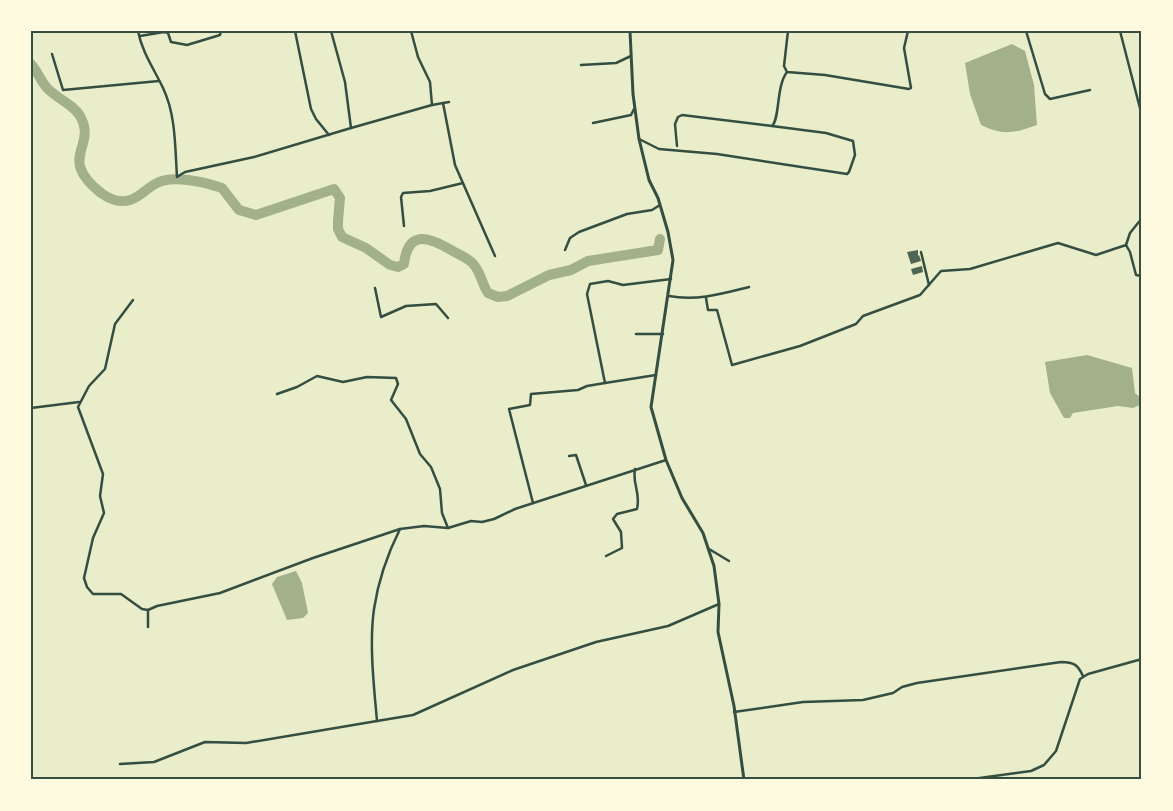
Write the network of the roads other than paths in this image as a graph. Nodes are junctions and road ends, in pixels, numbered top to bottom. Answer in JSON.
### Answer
{"nodes":[{"id":1,"x":221,"y":31,"type":"edge"},
{"id":2,"x":295,"y":31,"type":"edge"},
{"id":3,"x":331,"y":31,"type":"edge"},
{"id":4,"x":411,"y":31,"type":"edge"},
{"id":5,"x":630,"y":31,"type":"edge"},
{"id":6,"x":788,"y":31,"type":"edge"},
{"id":7,"x":908,"y":31,"type":"edge"},
{"id":8,"x":1026,"y":31,"type":"edge"},
{"id":9,"x":1120,"y":31,"type":"edge"},
{"id":10,"x":138,"y":33,"type":"edge"},
{"id":11,"x":52,"y":54,"type":"dead end"},
{"id":12,"x":632,"y":56,"type":"junction"},
{"id":13,"x":581,"y":65,"type":"dead end"},
{"id":14,"x":787,"y":72,"type":"junction"},
{"id":15,"x":159,"y":80,"type":"junction"},
{"id":16,"x":1090,"y":90,"type":"dead end"},
{"id":17,"x":449,"y":102,"type":"dead end"},
{"id":18,"x":443,"y":103,"type":"junction"},
{"id":19,"x":432,"y":104,"type":"junction"},
{"id":20,"x":635,"y":108,"type":"junction"},
{"id":21,"x":1142,"y":116,"type":"edge"},
{"id":22,"x":593,"y":123,"type":"dead end"},
{"id":23,"x":772,"y":126,"type":"junction"},
{"id":24,"x":351,"y":128,"type":"junction"},
{"id":25,"x":328,"y":135,"type":"junction"},
{"id":26,"x":639,"y":139,"type":"junction"},
{"id":27,"x":678,"y":146,"type":"dead end"},
{"id":28,"x":463,"y":183,"type":"junction"},
{"id":29,"x":660,"y":205,"type":"junction"},
{"id":30,"x":1142,"y":218,"type":"edge"},
{"id":31,"x":404,"y":226,"type":"dead end"},
{"id":32,"x":1126,"y":245,"type":"junction"},
{"id":33,"x":565,"y":250,"type":"dead end"},
{"id":34,"x":922,"y":252,"type":"dead end"},
{"id":35,"x":495,"y":256,"type":"dead end"},
{"id":36,"x":1142,"y":276,"type":"edge"},
{"id":37,"x":671,"y":279,"type":"junction"},
{"id":38,"x":929,"y":284,"type":"junction"},
{"id":39,"x":749,"y":287,"type":"dead end"},
{"id":40,"x":375,"y":288,"type":"dead end"},
{"id":41,"x":669,"y":296,"type":"junction"},
{"id":42,"x":706,"y":298,"type":"junction"},
{"id":43,"x":133,"y":300,"type":"dead end"},
{"id":44,"x":448,"y":318,"type":"dead end"},
{"id":45,"x":636,"y":334,"type":"dead end"},
{"id":46,"x":662,"y":334,"type":"junction"},
{"id":47,"x":656,"y":375,"type":"junction"},
{"id":48,"x":606,"y":383,"type":"junction"},
{"id":49,"x":277,"y":394,"type":"dead end"},
{"id":50,"x":80,"y":402,"type":"junction"},
{"id":51,"x":31,"y":408,"type":"edge"},
{"id":52,"x":569,"y":456,"type":"dead end"},
{"id":53,"x":666,"y":460,"type":"junction"},
{"id":54,"x":635,"y":469,"type":"junction"},
{"id":55,"x":586,"y":485,"type":"junction"},
{"id":56,"x":533,"y":503,"type":"junction"},
{"id":57,"x":448,"y":528,"type":"junction"},
{"id":58,"x":400,"y":529,"type":"junction"},
{"id":59,"x":708,"y":548,"type":"junction"},
{"id":60,"x":606,"y":556,"type":"dead end"},
{"id":61,"x":729,"y":561,"type":"dead end"},
{"id":62,"x":719,"y":604,"type":"junction"},
{"id":63,"x":148,"y":610,"type":"junction"},
{"id":64,"x":148,"y":627,"type":"dead end"},
{"id":65,"x":1142,"y":659,"type":"edge"},
{"id":66,"x":1083,"y":676,"type":"junction"},
{"id":67,"x":734,"y":712,"type":"junction"},
{"id":68,"x":377,"y":722,"type":"junction"},
{"id":69,"x":120,"y":764,"type":"dead end"},
{"id":70,"x":744,"y":780,"type":"edge"},
{"id":71,"x":965,"y":780,"type":"edge"}],
"edges":[{"from":1,"to":10,"type":"street"},
{"from":2,"to":25,"type":"street"},
{"from":3,"to":24,"type":"street"},
{"from":4,"to":19,"type":"street"},
{"from":5,"to":12,"type":"main road"},
{"from":6,"to":14,"type":"street"},
{"from":7,"to":14,"type":"street"},
{"from":8,"to":16,"type":"street"},
{"from":9,"to":21,"type":"street"},
{"from":10,"to":15,"type":"street"},
{"from":11,"to":15,"type":"street"},
{"from":12,"to":13,"type":"street"},
{"from":12,"to":20,"type":"main road"},
{"from":14,"to":23,"type":"street"},
{"from":15,"to":25,"type":"street"},
{"from":17,"to":18,"type":"street"},
{"from":18,"to":19,"type":"street"},
{"from":18,"to":28,"type":"street"},
{"from":19,"to":24,"type":"street"},
{"from":20,"to":22,"type":"street"},
{"from":20,"to":26,"type":"main road"},
{"from":23,"to":26,"type":"street"},
{"from":23,"to":27,"type":"street"},
{"from":24,"to":25,"type":"street"},
{"from":26,"to":29,"type":"main road"},
{"from":28,"to":31,"type":"street"},
{"from":28,"to":35,"type":"street"},
{"from":29,"to":33,"type":"street"},
{"from":29,"to":37,"type":"main road"},
{"from":30,"to":32,"type":"street"},
{"from":32,"to":36,"type":"street"},
{"from":32,"to":38,"type":"street"},
{"from":34,"to":38,"type":"street"},
{"from":37,"to":41,"type":"main road"},
{"from":37,"to":48,"type":"street"},
{"from":38,"to":42,"type":"street"},
{"from":39,"to":42,"type":"street"},
{"from":40,"to":44,"type":"street"},
{"from":41,"to":42,"type":"street"},
{"from":41,"to":46,"type":"main road"},
{"from":43,"to":50,"type":"street"},
{"from":45,"to":46,"type":"street"},
{"from":46,"to":47,"type":"main road"},
{"from":47,"to":48,"type":"street"},
{"from":47,"to":53,"type":"main road"},
{"from":48,"to":56,"type":"street"},
{"from":49,"to":57,"type":"street"},
{"from":50,"to":51,"type":"street"},
{"from":50,"to":63,"type":"street"},
{"from":52,"to":55,"type":"street"},
{"from":53,"to":54,"type":"street"},
{"from":53,"to":59,"type":"main road"},
{"from":54,"to":55,"type":"street"},
{"from":54,"to":60,"type":"street"},
{"from":55,"to":56,"type":"street"},
{"from":56,"to":57,"type":"street"},
{"from":57,"to":58,"type":"street"},
{"from":58,"to":63,"type":"street"},
{"from":58,"to":68,"type":"street"},
{"from":59,"to":61,"type":"street"},
{"from":59,"to":62,"type":"main road"},
{"from":62,"to":67,"type":"main road"},
{"from":62,"to":68,"type":"street"},
{"from":63,"to":64,"type":"street"},
{"from":65,"to":66,"type":"street"},
{"from":66,"to":67,"type":"street"},
{"from":66,"to":71,"type":"street"},
{"from":67,"to":70,"type":"main road"},
{"from":68,"to":69,"type":"street"}]}
